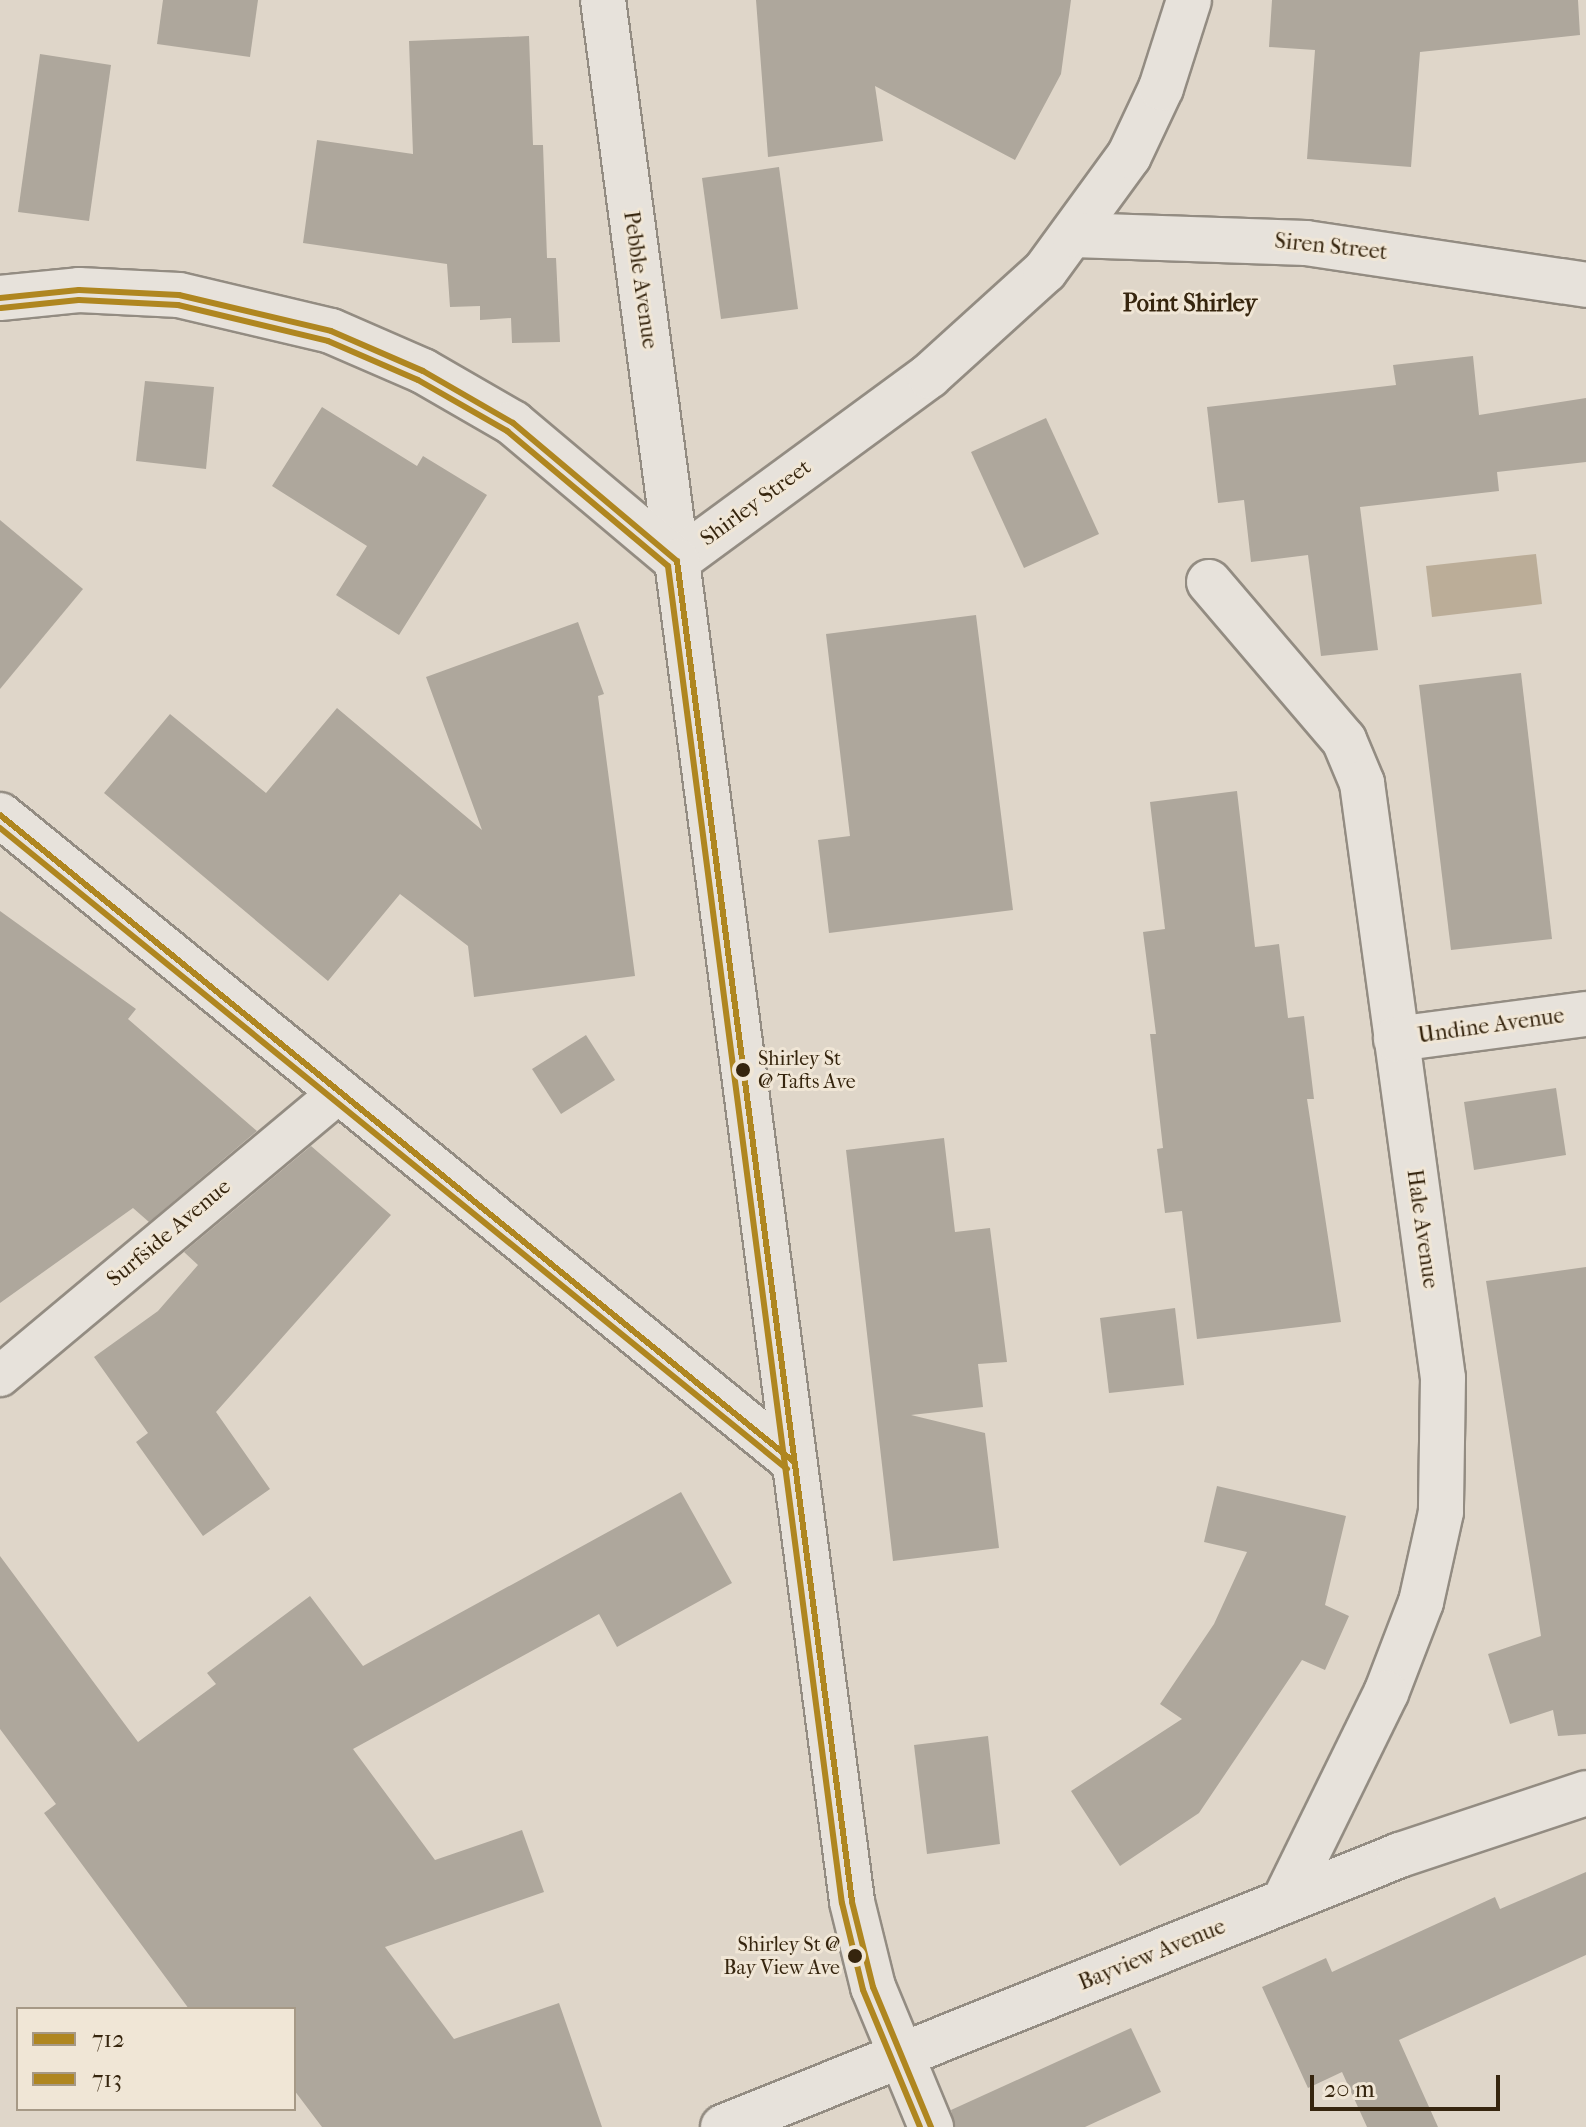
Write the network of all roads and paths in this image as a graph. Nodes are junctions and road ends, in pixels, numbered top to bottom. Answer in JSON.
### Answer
{"nodes":[{"id":1,"x":603,"y":0,"type":"edge"},
{"id":2,"x":1189,"y":0,"type":"edge"},
{"id":3,"x":1074,"y":235,"type":"junction"},
{"id":4,"x":1586,"y":285,"type":"edge"},
{"id":5,"x":0,"y":298,"type":"edge"},
{"id":6,"x":677,"y":561,"type":"junction"},
{"id":7,"x":1209,"y":582,"type":"dead end"},
{"id":8,"x":0,"y":815,"type":"edge"},
{"id":9,"x":1586,"y":1014,"type":"edge"},
{"id":10,"x":1396,"y":1039,"type":"junction"},
{"id":11,"x":340,"y":1092,"type":"junction"},
{"id":12,"x":0,"y":1376,"type":"edge"},
{"id":13,"x":793,"y":1461,"type":"junction"},
{"id":14,"x":1586,"y":1793,"type":"edge"},
{"id":15,"x":1284,"y":1901,"type":"junction"},
{"id":16,"x":902,"y":2057,"type":"junction"},
{"id":17,"x":723,"y":2127,"type":"edge"},
{"id":18,"x":931,"y":2127,"type":"edge"}],
"edges":[{"from":1,"to":6,"type":"street","name":"Pebble Avenue"},
{"from":2,"to":3,"type":"street","name":"Shirley Street"},
{"from":3,"to":4,"type":"street","name":"Siren Street"},
{"from":3,"to":6,"type":"street","name":"Shirley Street"},
{"from":5,"to":6,"type":"street"},
{"from":6,"to":13,"type":"street","name":"Shirley Street"},
{"from":7,"to":10,"type":"street","name":"Hale Avenue"},
{"from":8,"to":11,"type":"street"},
{"from":9,"to":10,"type":"street","name":"Undine Avenue"},
{"from":10,"to":15,"type":"street","name":"Hale Avenue"},
{"from":11,"to":12,"type":"street","name":"Surfside Avenue"},
{"from":11,"to":13,"type":"street"},
{"from":13,"to":16,"type":"street","name":"Shirley Street"},
{"from":14,"to":15,"type":"street","name":"Bayview Avenue"},
{"from":15,"to":16,"type":"street","name":"Bayview Avenue"},
{"from":16,"to":17,"type":"street","name":"Bayview Avenue"},
{"from":16,"to":18,"type":"street","name":"Shirley Street"}]}
